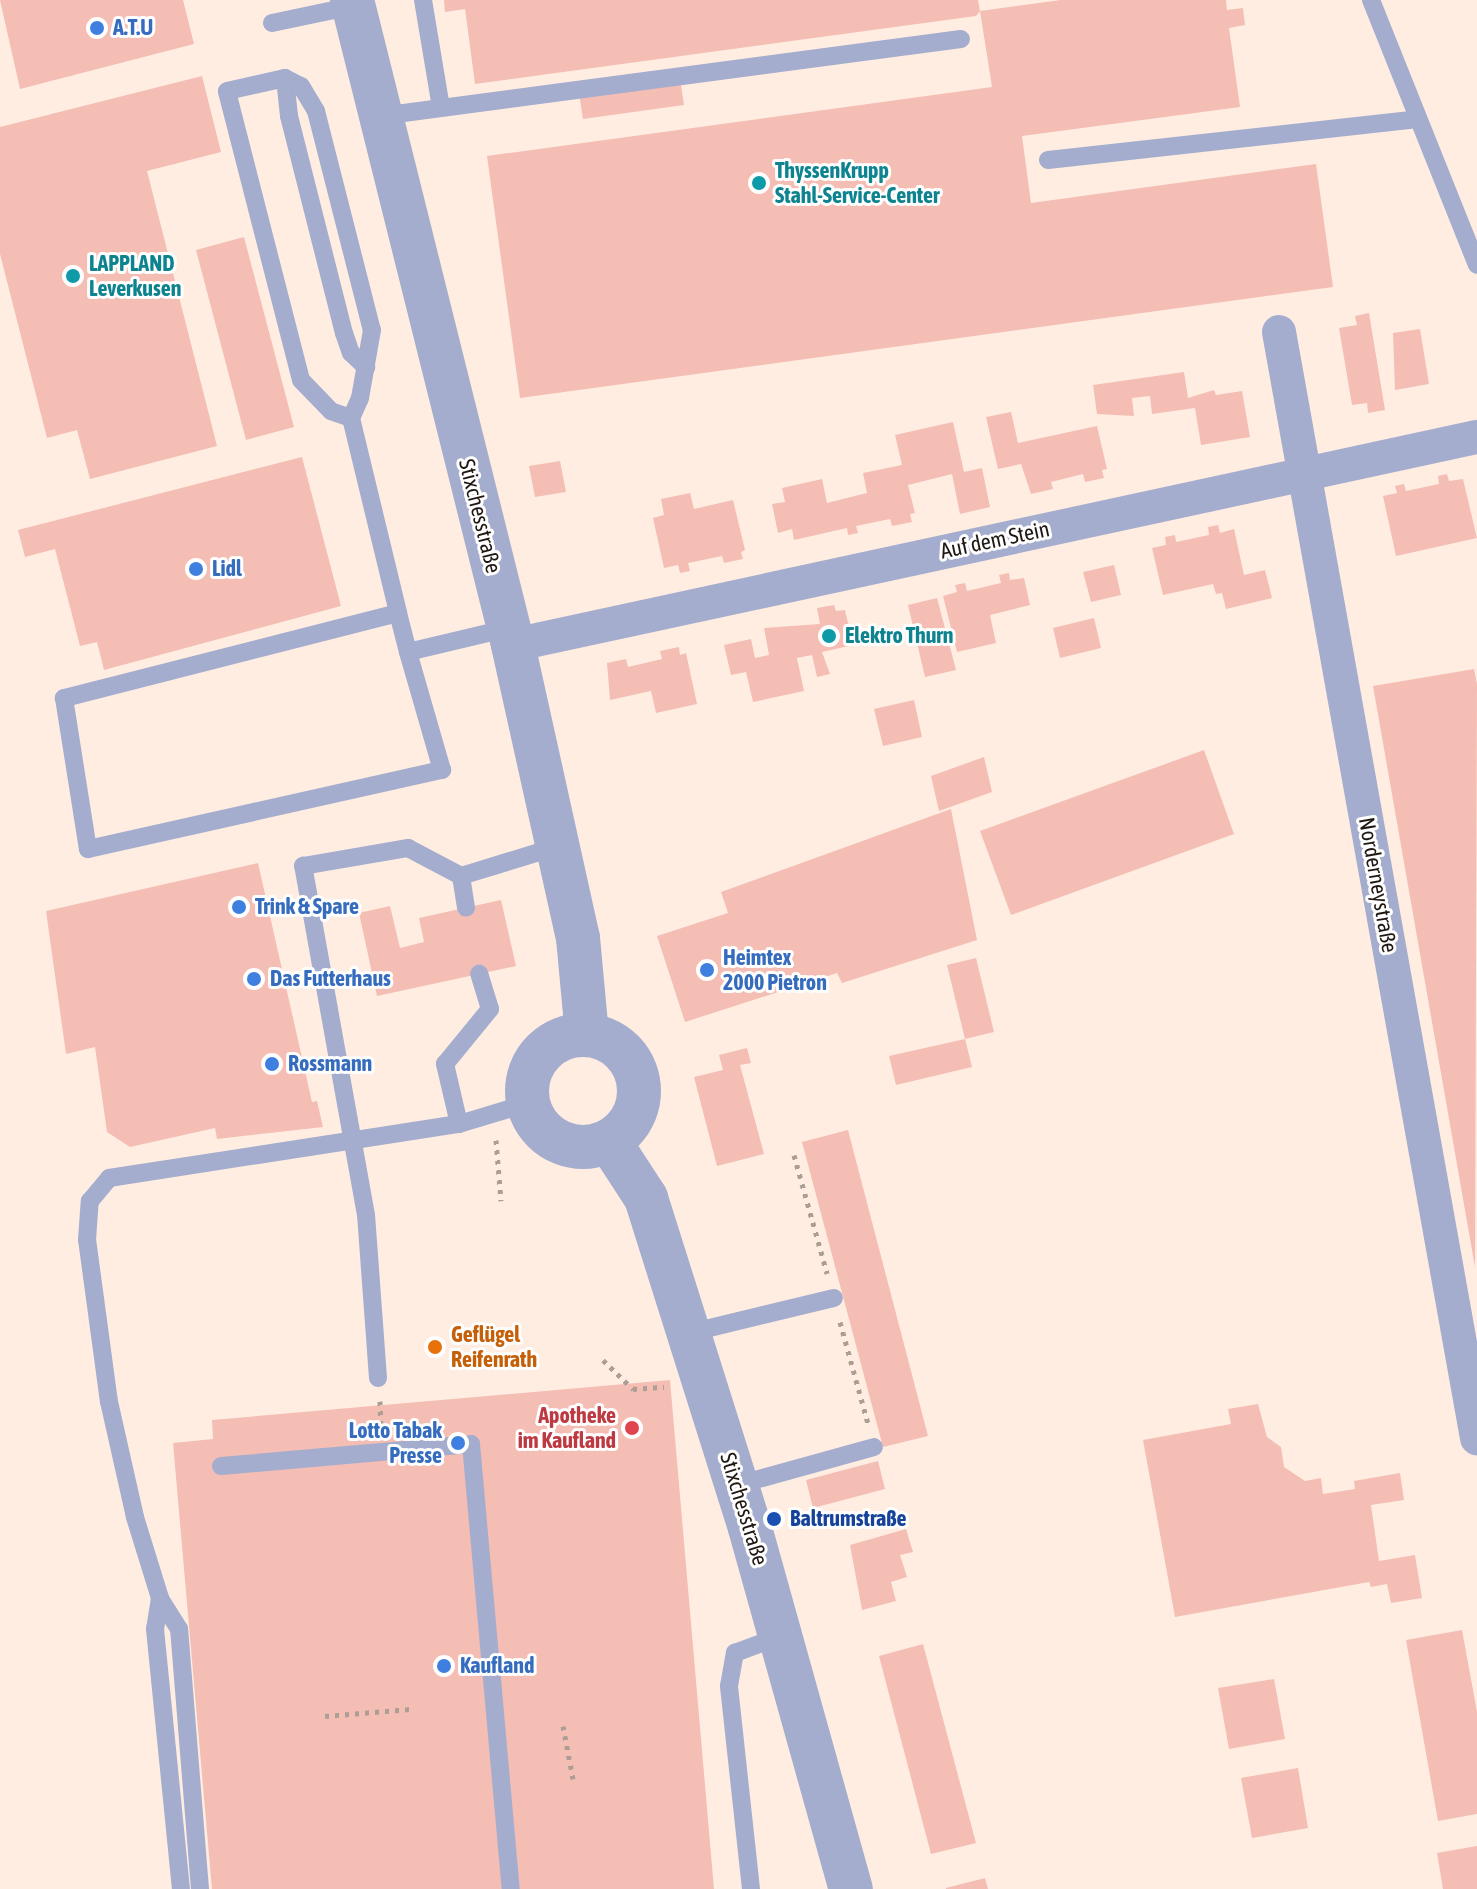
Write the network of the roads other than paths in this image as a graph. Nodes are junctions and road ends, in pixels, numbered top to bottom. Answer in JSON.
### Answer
{"nodes":[{"id":1,"x":423,"y":0,"type":"edge"},
{"id":2,"x":1371,"y":0,"type":"edge"},
{"id":3,"x":353,"y":3,"type":"edge"},
{"id":4,"x":272,"y":23,"type":"dead end"},
{"id":5,"x":961,"y":39,"type":"dead end"},
{"id":6,"x":285,"y":78,"type":"junction"},
{"id":7,"x":441,"y":108,"type":"junction"},
{"id":8,"x":379,"y":116,"type":"junction"},
{"id":9,"x":1418,"y":119,"type":"junction"},
{"id":10,"x":1048,"y":160,"type":"dead end"},
{"id":11,"x":1477,"y":265,"type":"edge"},
{"id":12,"x":1279,"y":332,"type":"dead end"},
{"id":13,"x":366,"y":367,"type":"junction"},
{"id":14,"x":351,"y":418,"type":"junction"},
{"id":15,"x":1477,"y":437,"type":"edge"},
{"id":16,"x":1303,"y":472,"type":"junction"},
{"id":17,"x":398,"y":613,"type":"junction"},
{"id":18,"x":511,"y":636,"type":"junction"},
{"id":19,"x":408,"y":652,"type":"junction"},
{"id":20,"x":559,"y":846,"type":"junction"},
{"id":21,"x":461,"y":876,"type":"junction"},
{"id":22,"x":466,"y":908,"type":"dead end"},
{"id":23,"x":479,"y":974,"type":"dead end"},
{"id":24,"x":587,"y":1035,"type":"junction"},
{"id":25,"x":509,"y":1109,"type":"junction"},
{"id":26,"x":459,"y":1124,"type":"junction"},
{"id":27,"x":609,"y":1141,"type":"junction"},
{"id":28,"x":354,"y":1142,"type":"junction"},
{"id":29,"x":834,"y":1298,"type":"dead end"},
{"id":30,"x":688,"y":1333,"type":"junction"},
{"id":31,"x":378,"y":1378,"type":"dead end"},
{"id":32,"x":1477,"y":1438,"type":"edge"},
{"id":33,"x":874,"y":1447,"type":"dead end"},
{"id":34,"x":221,"y":1466,"type":"dead end"},
{"id":35,"x":737,"y":1485,"type":"junction"},
{"id":36,"x":160,"y":1598,"type":"junction"},
{"id":37,"x":781,"y":1635,"type":"junction"},
{"id":38,"x":181,"y":1889,"type":"edge"},
{"id":39,"x":200,"y":1889,"type":"edge"},
{"id":40,"x":511,"y":1889,"type":"edge"},
{"id":41,"x":751,"y":1889,"type":"edge"},
{"id":42,"x":851,"y":1889,"type":"edge"}],
"edges":[{"from":1,"to":7,"type":"lane"},
{"from":2,"to":9,"type":"lane"},
{"from":3,"to":4,"type":"lane"},
{"from":3,"to":8,"type":"street","name":"Stixchesstraße"},
{"from":5,"to":7,"type":"lane"},
{"from":6,"to":13,"type":"lane"},
{"from":6,"to":13,"type":"lane"},
{"from":6,"to":14,"type":"lane"},
{"from":7,"to":8,"type":"lane"},
{"from":8,"to":18,"type":"street","name":"Stixchesstraße"},
{"from":9,"to":10,"type":"lane"},
{"from":9,"to":11,"type":"lane"},
{"from":12,"to":16,"type":"street","name":"Norderneystraße"},
{"from":13,"to":14,"type":"lane"},
{"from":14,"to":17,"type":"lane"},
{"from":15,"to":16,"type":"street","name":"Auf dem Stein"},
{"from":16,"to":18,"type":"street","name":"Auf dem Stein"},
{"from":16,"to":32,"type":"street","name":"Norderneystraße"},
{"from":17,"to":19,"type":"lane"},
{"from":17,"to":19,"type":"lane"},
{"from":18,"to":19,"type":"lane"},
{"from":18,"to":20,"type":"street","name":"Stixchesstraße"},
{"from":20,"to":21,"type":"lane"},
{"from":20,"to":24,"type":"street","name":"Stixchesstraße"},
{"from":21,"to":22,"type":"lane"},
{"from":21,"to":28,"type":"lane"},
{"from":23,"to":26,"type":"lane"},
{"from":24,"to":25,"type":"street"},
{"from":24,"to":27,"type":"street"},
{"from":25,"to":26,"type":"lane"},
{"from":25,"to":27,"type":"street"},
{"from":26,"to":28,"type":"lane"},
{"from":27,"to":30,"type":"street","name":"Stixchesstraße"},
{"from":28,"to":31,"type":"lane"},
{"from":28,"to":36,"type":"lane"},
{"from":29,"to":30,"type":"lane"},
{"from":30,"to":35,"type":"street","name":"Stixchesstraße"},
{"from":33,"to":35,"type":"lane"},
{"from":34,"to":40,"type":"lane"},
{"from":35,"to":37,"type":"street","name":"Stixchesstraße"},
{"from":36,"to":38,"type":"lane"},
{"from":36,"to":39,"type":"lane"},
{"from":37,"to":41,"type":"lane"},
{"from":37,"to":42,"type":"street","name":"Stixchesstraße"}]}
